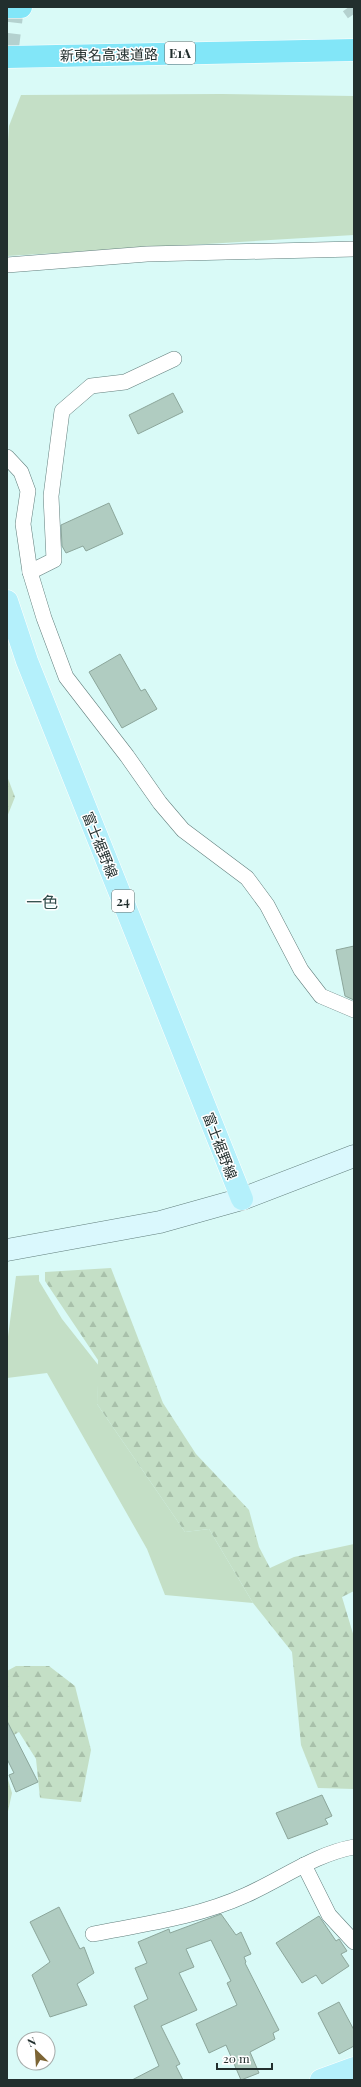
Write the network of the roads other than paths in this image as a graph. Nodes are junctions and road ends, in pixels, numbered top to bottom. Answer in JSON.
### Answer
{"nodes":[{"id":1,"x":21,"y":7,"type":"edge"},
{"id":2,"x":7,"y":8,"type":"edge"},
{"id":3,"x":354,"y":50,"type":"edge"},
{"id":4,"x":7,"y":57,"type":"edge"},
{"id":5,"x":354,"y":248,"type":"edge"},
{"id":6,"x":7,"y":265,"type":"edge"},
{"id":7,"x":174,"y":359,"type":"dead end"},
{"id":8,"x":7,"y":457,"type":"edge"},
{"id":9,"x":30,"y":572,"type":"junction"},
{"id":10,"x":7,"y":601,"type":"edge"},
{"id":11,"x":354,"y":1010,"type":"edge"},
{"id":12,"x":354,"y":1156,"type":"edge"},
{"id":13,"x":242,"y":1200,"type":"junction"},
{"id":14,"x":7,"y":1250,"type":"edge"},
{"id":15,"x":354,"y":1847,"type":"edge"},
{"id":16,"x":304,"y":1865,"type":"junction"},
{"id":17,"x":93,"y":1934,"type":"dead end"},
{"id":18,"x":354,"y":1942,"type":"edge"},
{"id":19,"x":354,"y":2068,"type":"edge"},
{"id":20,"x":328,"y":2079,"type":"edge"}],
"edges":[{"from":1,"to":2,"type":"highway"},
{"from":3,"to":4,"type":"highway","name":"新東名高速道路","number":"E1A"},
{"from":5,"to":6,"type":"street"},
{"from":7,"to":9,"type":"street"},
{"from":8,"to":9,"type":"street"},
{"from":9,"to":11,"type":"street"},
{"from":10,"to":13,"type":"main road","name":"富士裾野線","number":"24"},
{"from":12,"to":13,"type":"street"},
{"from":13,"to":14,"type":"street"},
{"from":15,"to":16,"type":"street"},
{"from":16,"to":17,"type":"street"},
{"from":16,"to":18,"type":"street"},
{"from":19,"to":20,"type":"main road"}]}
